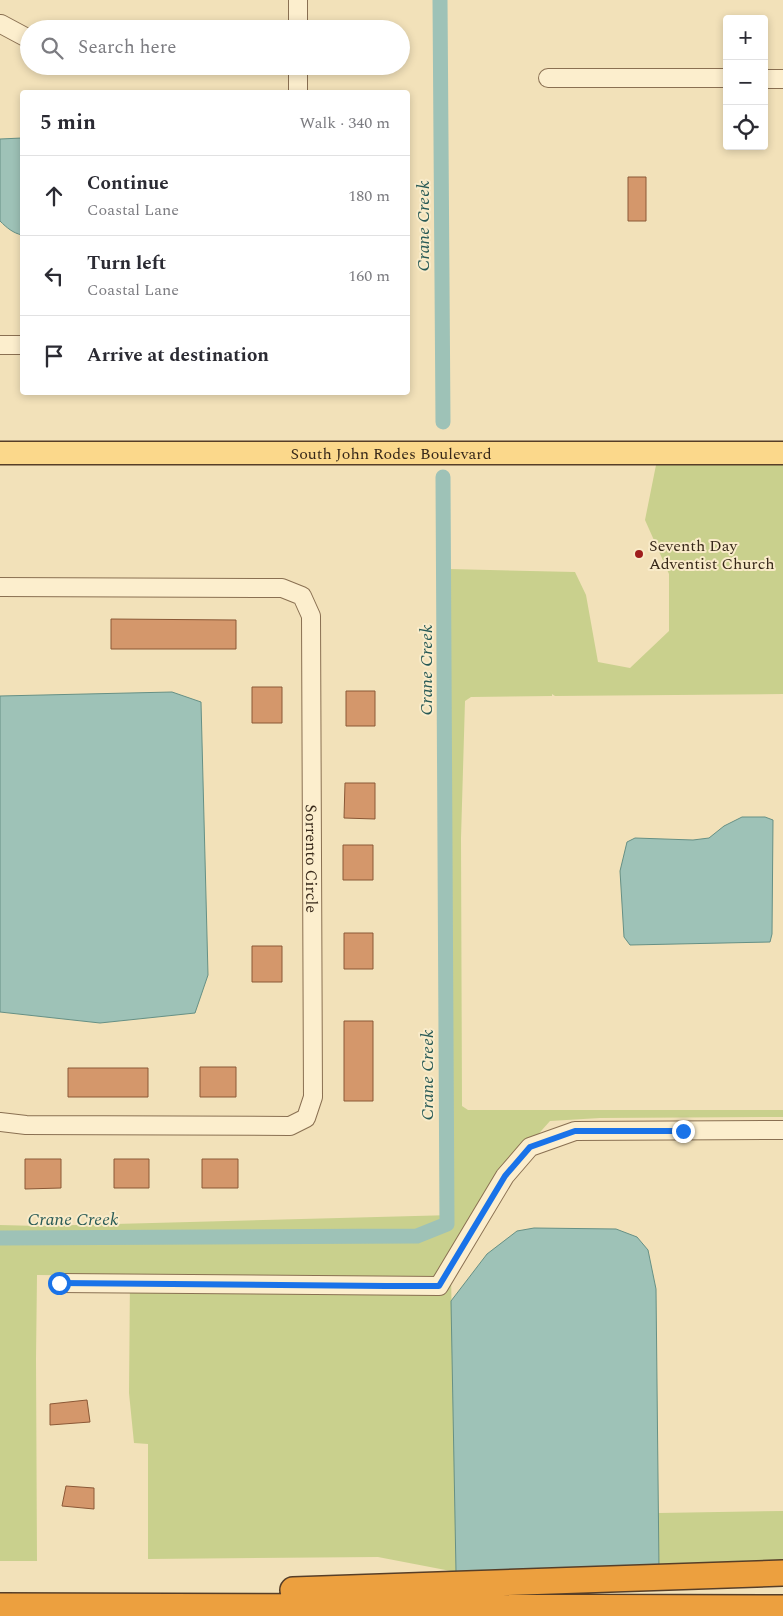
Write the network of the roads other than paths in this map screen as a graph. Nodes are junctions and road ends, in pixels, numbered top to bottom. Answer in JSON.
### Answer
{"nodes":[{"id":1,"x":298,"y":0,"type":"edge"},
{"id":2,"x":298,"y":20,"type":"edge"},
{"id":3,"x":1,"y":24,"type":"edge"},
{"id":4,"x":20,"y":34,"type":"edge"},
{"id":5,"x":298,"y":75,"type":"edge"},
{"id":6,"x":548,"y":78,"type":"dead end"},
{"id":7,"x":723,"y":78,"type":"edge"},
{"id":8,"x":768,"y":79,"type":"edge"},
{"id":9,"x":783,"y":79,"type":"edge"},
{"id":10,"x":298,"y":90,"type":"edge"},
{"id":11,"x":0,"y":344,"type":"edge"},
{"id":12,"x":20,"y":345,"type":"edge"},
{"id":13,"x":0,"y":453,"type":"edge"},
{"id":14,"x":783,"y":453,"type":"edge"},
{"id":15,"x":0,"y":587,"type":"edge"},
{"id":16,"x":0,"y":1122,"type":"edge"},
{"id":17,"x":783,"y":1130,"type":"edge"},
{"id":18,"x":59,"y":1283,"type":"dead end"},
{"id":19,"x":783,"y":1573,"type":"edge"},
{"id":20,"x":7,"y":1606,"type":"edge"},
{"id":21,"x":783,"y":1608,"type":"edge"}],
"edges":[{"from":1,"to":2,"type":"street"},
{"from":3,"to":4,"type":"street"},
{"from":5,"to":10,"type":"street"},
{"from":6,"to":7,"type":"street"},
{"from":8,"to":9,"type":"street"},
{"from":11,"to":12,"type":"street"},
{"from":13,"to":14,"type":"main road","name":"South John Rodes Boulevard"},
{"from":15,"to":16,"type":"street","name":"Sorrento Circle"},
{"from":17,"to":18,"type":"street"},
{"from":19,"to":20,"type":"highway"},
{"from":20,"to":21,"type":"highway"}]}
